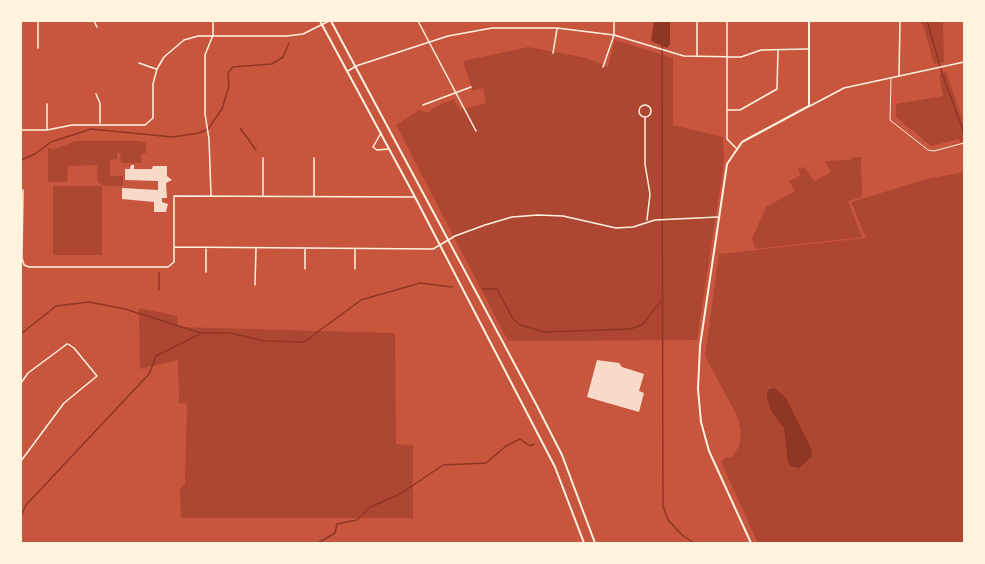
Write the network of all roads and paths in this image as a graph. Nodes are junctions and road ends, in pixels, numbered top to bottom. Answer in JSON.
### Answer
{"nodes":[{"id":1,"x":38,"y":21,"type":"edge"},
{"id":2,"x":94,"y":21,"type":"edge"},
{"id":3,"x":213,"y":21,"type":"edge"},
{"id":4,"x":320,"y":21,"type":"edge"},
{"id":5,"x":330,"y":21,"type":"edge"},
{"id":6,"x":418,"y":21,"type":"edge"},
{"id":7,"x":614,"y":21,"type":"edge"},
{"id":8,"x":697,"y":21,"type":"edge"},
{"id":9,"x":727,"y":21,"type":"edge"},
{"id":10,"x":809,"y":21,"type":"edge"},
{"id":11,"x":900,"y":21,"type":"edge"},
{"id":12,"x":322,"y":25,"type":"junction"},
{"id":13,"x":97,"y":27,"type":"dead end"},
{"id":14,"x":557,"y":28,"type":"junction"},
{"id":15,"x":213,"y":35,"type":"junction"},
{"id":16,"x":614,"y":35,"type":"junction"},
{"id":17,"x":428,"y":42,"type":"junction"},
{"id":18,"x":38,"y":48,"type":"dead end"},
{"id":19,"x":778,"y":50,"type":"junction"},
{"id":20,"x":809,"y":50,"type":"junction"},
{"id":21,"x":553,"y":53,"type":"dead end"},
{"id":22,"x":697,"y":56,"type":"junction"},
{"id":23,"x":727,"y":57,"type":"junction"},
{"id":24,"x":964,"y":62,"type":"edge"},
{"id":25,"x":139,"y":63,"type":"dead end"},
{"id":26,"x":356,"y":66,"type":"junction"},
{"id":27,"x":603,"y":67,"type":"dead end"},
{"id":28,"x":157,"y":69,"type":"junction"},
{"id":29,"x":348,"y":72,"type":"junction"},
{"id":30,"x":899,"y":76,"type":"junction"},
{"id":31,"x":891,"y":78,"type":"junction"},
{"id":32,"x":471,"y":87,"type":"dead end"},
{"id":33,"x":455,"y":93,"type":"junction"},
{"id":34,"x":96,"y":94,"type":"dead end"},
{"id":35,"x":47,"y":104,"type":"dead end"},
{"id":36,"x":423,"y":105,"type":"dead end"},
{"id":37,"x":809,"y":106,"type":"junction"},
{"id":38,"x":727,"y":110,"type":"junction"},
{"id":39,"x":645,"y":117,"type":"junction"},
{"id":40,"x":100,"y":124,"type":"junction"},
{"id":41,"x":21,"y":130,"type":"edge"},
{"id":42,"x":47,"y":130,"type":"junction"},
{"id":43,"x":476,"y":131,"type":"dead end"},
{"id":44,"x":381,"y":133,"type":"junction"},
{"id":45,"x":964,"y":143,"type":"edge"},
{"id":46,"x":204,"y":144,"type":"dead end"},
{"id":47,"x":209,"y":144,"type":"junction"},
{"id":48,"x":736,"y":148,"type":"junction"},
{"id":49,"x":390,"y":149,"type":"junction"},
{"id":50,"x":263,"y":158,"type":"dead end"},
{"id":51,"x":314,"y":158,"type":"dead end"},
{"id":52,"x":23,"y":190,"type":"dead end"},
{"id":53,"x":423,"y":193,"type":"junction"},
{"id":54,"x":211,"y":196,"type":"junction"},
{"id":55,"x":263,"y":196,"type":"junction"},
{"id":56,"x":314,"y":196,"type":"junction"},
{"id":57,"x":415,"y":197,"type":"junction"},
{"id":58,"x":718,"y":217,"type":"junction"},
{"id":59,"x":647,"y":221,"type":"junction"},
{"id":60,"x":448,"y":240,"type":"junction"},
{"id":61,"x":439,"y":245,"type":"junction"},
{"id":62,"x":174,"y":247,"type":"junction"},
{"id":63,"x":206,"y":248,"type":"junction"},
{"id":64,"x":256,"y":248,"type":"junction"},
{"id":65,"x":305,"y":248,"type":"junction"},
{"id":66,"x":355,"y":248,"type":"junction"},
{"id":67,"x":305,"y":269,"type":"dead end"},
{"id":68,"x":355,"y":269,"type":"dead end"},
{"id":69,"x":206,"y":272,"type":"dead end"},
{"id":70,"x":255,"y":285,"type":"dead end"},
{"id":71,"x":68,"y":340,"type":"dead end"},
{"id":72,"x":68,"y":344,"type":"junction"},
{"id":73,"x":21,"y":383,"type":"edge"},
{"id":74,"x":21,"y":461,"type":"edge"},
{"id":75,"x":584,"y":543,"type":"edge"},
{"id":76,"x":595,"y":543,"type":"edge"},
{"id":77,"x":751,"y":543,"type":"edge"}],
"edges":[{"from":1,"to":18,"type":"street"},
{"from":2,"to":13,"type":"street"},
{"from":3,"to":15,"type":"street"},
{"from":4,"to":12,"type":"main road"},
{"from":5,"to":12,"type":"street"},
{"from":5,"to":26,"type":"main road"},
{"from":6,"to":17,"type":"street"},
{"from":7,"to":16,"type":"street"},
{"from":8,"to":22,"type":"street"},
{"from":9,"to":23,"type":"street"},
{"from":10,"to":20,"type":"main road"},
{"from":11,"to":30,"type":"street"},
{"from":12,"to":15,"type":"street"},
{"from":12,"to":29,"type":"main road"},
{"from":14,"to":16,"type":"street"},
{"from":14,"to":17,"type":"street"},
{"from":14,"to":21,"type":"street"},
{"from":15,"to":28,"type":"street"},
{"from":15,"to":47,"type":"street"},
{"from":16,"to":22,"type":"street"},
{"from":16,"to":27,"type":"street"},
{"from":17,"to":26,"type":"street"},
{"from":17,"to":33,"type":"street"},
{"from":19,"to":20,"type":"street"},
{"from":19,"to":23,"type":"street"},
{"from":19,"to":38,"type":"street"},
{"from":20,"to":37,"type":"main road"},
{"from":22,"to":23,"type":"street"},
{"from":23,"to":38,"type":"street"},
{"from":24,"to":30,"type":"street"},
{"from":25,"to":28,"type":"street"},
{"from":26,"to":29,"type":"street"},
{"from":26,"to":53,"type":"main road"},
{"from":28,"to":40,"type":"street"},
{"from":29,"to":44,"type":"main road"},
{"from":30,"to":31,"type":"street"},
{"from":31,"to":37,"type":"street"},
{"from":31,"to":45,"type":"lane"},
{"from":32,"to":33,"type":"street"},
{"from":33,"to":36,"type":"street"},
{"from":33,"to":43,"type":"street"},
{"from":34,"to":40,"type":"street"},
{"from":35,"to":42,"type":"street"},
{"from":37,"to":48,"type":"main road"},
{"from":38,"to":48,"type":"street"},
{"from":39,"to":39,"type":"street"},
{"from":39,"to":59,"type":"street"},
{"from":40,"to":42,"type":"street"},
{"from":41,"to":42,"type":"street"},
{"from":44,"to":49,"type":"main road"},
{"from":44,"to":49,"type":"street"},
{"from":46,"to":47,"type":"street"},
{"from":47,"to":54,"type":"street"},
{"from":48,"to":58,"type":"main road"},
{"from":49,"to":57,"type":"main road"},
{"from":50,"to":55,"type":"street"},
{"from":51,"to":56,"type":"street"},
{"from":52,"to":62,"type":"street"},
{"from":53,"to":57,"type":"main road"},
{"from":53,"to":60,"type":"main road"},
{"from":54,"to":55,"type":"street"},
{"from":54,"to":62,"type":"street"},
{"from":55,"to":56,"type":"street"},
{"from":56,"to":57,"type":"street"},
{"from":57,"to":61,"type":"main road"},
{"from":58,"to":59,"type":"street"},
{"from":58,"to":77,"type":"main road"},
{"from":59,"to":60,"type":"street"},
{"from":60,"to":61,"type":"street"},
{"from":60,"to":76,"type":"main road"},
{"from":61,"to":66,"type":"street"},
{"from":61,"to":75,"type":"main road"},
{"from":62,"to":63,"type":"street"},
{"from":63,"to":64,"type":"street"},
{"from":63,"to":69,"type":"street"},
{"from":64,"to":65,"type":"street"},
{"from":64,"to":70,"type":"street"},
{"from":65,"to":66,"type":"street"},
{"from":65,"to":67,"type":"street"},
{"from":66,"to":68,"type":"street"},
{"from":71,"to":72,"type":"street"},
{"from":72,"to":73,"type":"street"},
{"from":72,"to":74,"type":"street"}]}
